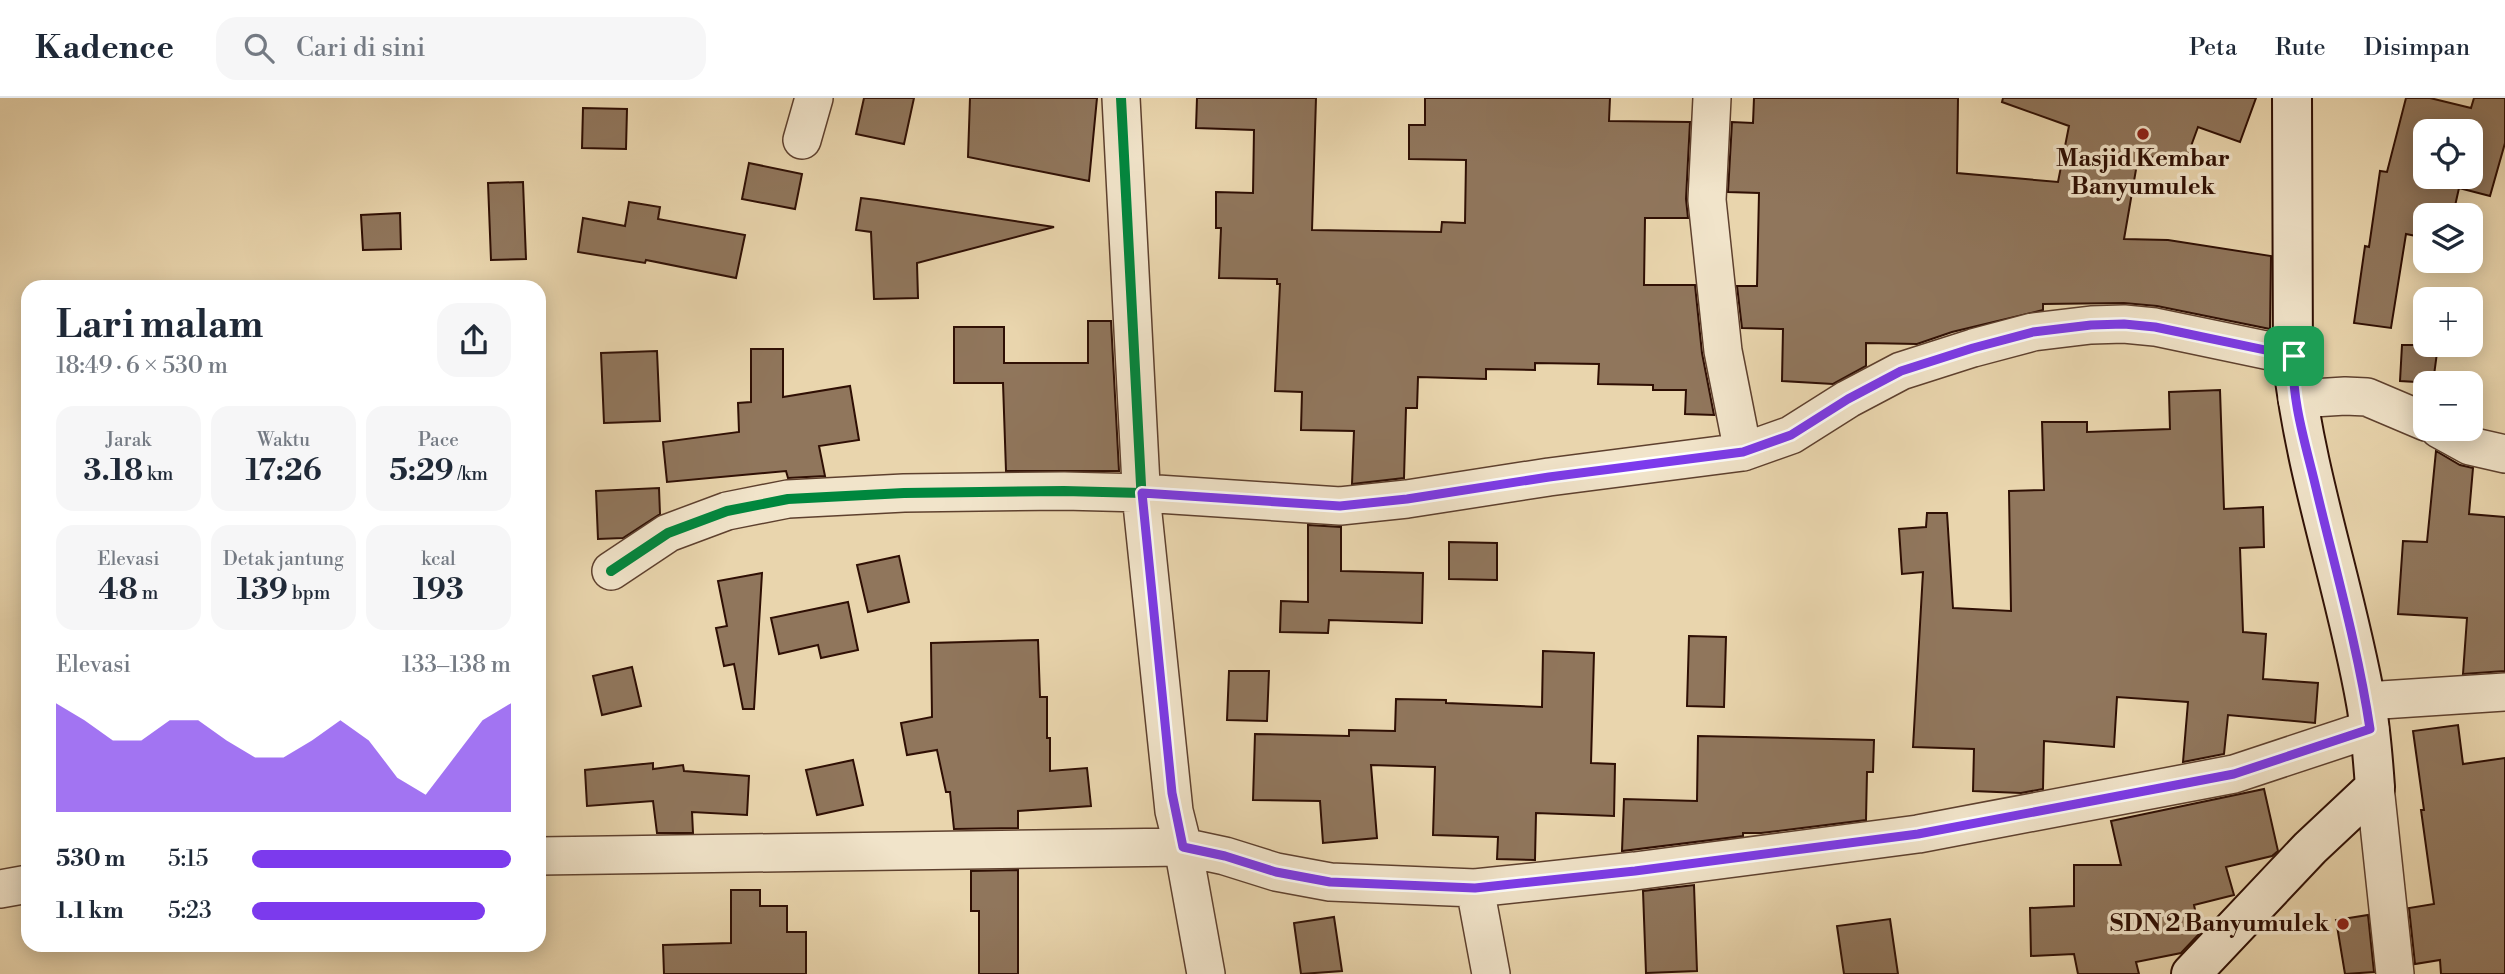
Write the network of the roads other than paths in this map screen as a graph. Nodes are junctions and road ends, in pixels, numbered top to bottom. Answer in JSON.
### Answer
{"nodes":[{"id":1,"x":814,"y":98,"type":"edge"},
{"id":2,"x":1121,"y":98,"type":"edge"},
{"id":3,"x":1712,"y":98,"type":"edge"},
{"id":4,"x":2292,"y":98,"type":"edge"},
{"id":5,"x":802,"y":140,"type":"dead end"},
{"id":6,"x":2295,"y":377,"type":"junction"},
{"id":7,"x":2413,"y":416,"type":"edge"},
{"id":8,"x":2461,"y":441,"type":"edge"},
{"id":9,"x":1743,"y":452,"type":"junction"},
{"id":10,"x":2505,"y":454,"type":"edge"},
{"id":11,"x":1143,"y":504,"type":"junction"},
{"id":12,"x":611,"y":571,"type":"dead end"},
{"id":13,"x":2505,"y":692,"type":"edge"},
{"id":14,"x":2368,"y":715,"type":"junction"},
{"id":15,"x":2375,"y":787,"type":"junction"},
{"id":16,"x":1183,"y":847,"type":"junction"},
{"id":17,"x":546,"y":856,"type":"edge"},
{"id":18,"x":21,"y":886,"type":"edge"},
{"id":19,"x":1475,"y":888,"type":"junction"},
{"id":20,"x":0,"y":890,"type":"edge"},
{"id":21,"x":1206,"y":974,"type":"edge"},
{"id":22,"x":1491,"y":974,"type":"edge"},
{"id":23,"x":2191,"y":974,"type":"edge"},
{"id":24,"x":2395,"y":974,"type":"edge"}],
"edges":[{"from":1,"to":5,"type":"street"},
{"from":2,"to":11,"type":"street"},
{"from":3,"to":9,"type":"street"},
{"from":4,"to":6,"type":"main road"},
{"from":6,"to":7,"type":"street"},
{"from":6,"to":9,"type":"street"},
{"from":6,"to":14,"type":"main road"},
{"from":8,"to":10,"type":"street"},
{"from":9,"to":11,"type":"street"},
{"from":11,"to":12,"type":"street"},
{"from":11,"to":16,"type":"street"},
{"from":13,"to":14,"type":"street"},
{"from":14,"to":15,"type":"main road"},
{"from":14,"to":19,"type":"street"},
{"from":15,"to":23,"type":"main road"},
{"from":15,"to":24,"type":"street"},
{"from":16,"to":17,"type":"street"},
{"from":16,"to":19,"type":"street"},
{"from":16,"to":21,"type":"street"},
{"from":18,"to":20,"type":"street"},
{"from":19,"to":22,"type":"street"}]}
